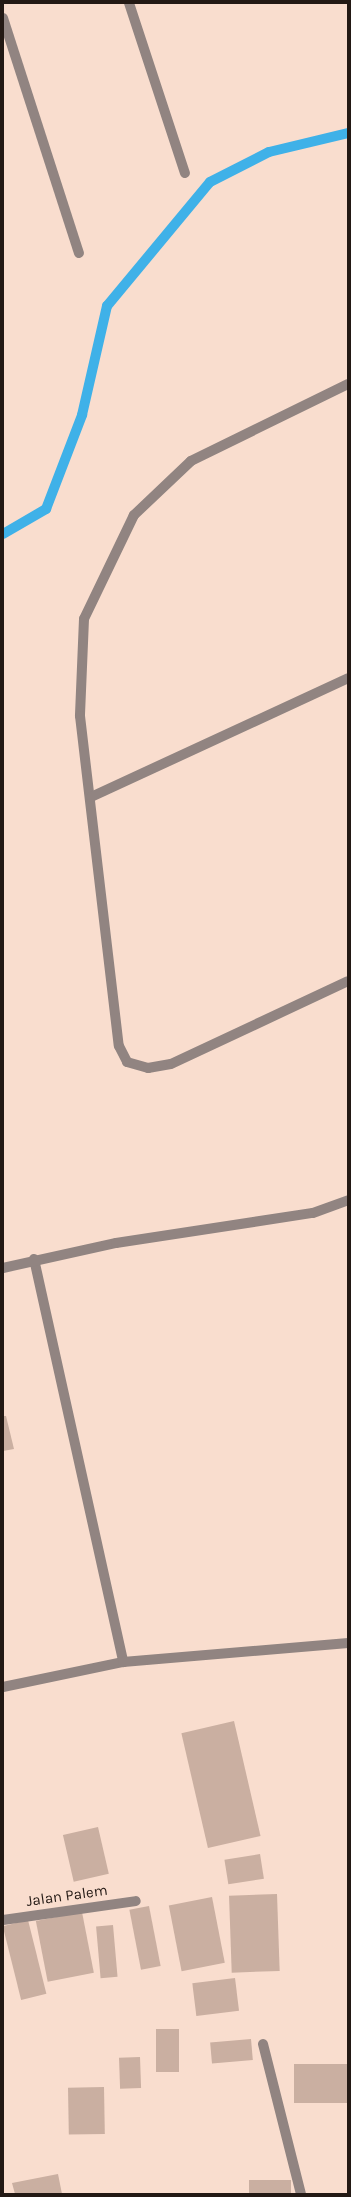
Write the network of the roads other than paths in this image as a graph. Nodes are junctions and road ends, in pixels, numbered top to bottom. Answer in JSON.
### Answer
{"nodes":[{"id":1,"x":129,"y":3,"type":"edge"},
{"id":2,"x":3,"y":18,"type":"edge"},
{"id":3,"x":185,"y":173,"type":"dead end"},
{"id":4,"x":79,"y":254,"type":"dead end"},
{"id":5,"x":348,"y":384,"type":"edge"},
{"id":6,"x":348,"y":678,"type":"edge"},
{"id":7,"x":91,"y":797,"type":"junction"},
{"id":8,"x":348,"y":981,"type":"edge"},
{"id":9,"x":348,"y":1200,"type":"edge"},
{"id":10,"x":34,"y":1259,"type":"junction"},
{"id":11,"x":3,"y":1268,"type":"edge"},
{"id":12,"x":348,"y":1643,"type":"edge"},
{"id":13,"x":123,"y":1662,"type":"junction"},
{"id":14,"x":3,"y":1687,"type":"edge"},
{"id":15,"x":136,"y":1901,"type":"dead end"},
{"id":16,"x":3,"y":1920,"type":"edge"},
{"id":17,"x":263,"y":2044,"type":"dead end"},
{"id":18,"x":301,"y":2194,"type":"edge"}],
"edges":[{"from":1,"to":3,"type":"street"},
{"from":2,"to":4,"type":"street"},
{"from":5,"to":7,"type":"street"},
{"from":6,"to":7,"type":"street"},
{"from":7,"to":8,"type":"street"},
{"from":9,"to":10,"type":"street"},
{"from":10,"to":11,"type":"street"},
{"from":10,"to":13,"type":"street"},
{"from":12,"to":13,"type":"street"},
{"from":13,"to":14,"type":"street"},
{"from":15,"to":16,"type":"street","name":"Jalan Palem"},
{"from":17,"to":18,"type":"street"}]}
